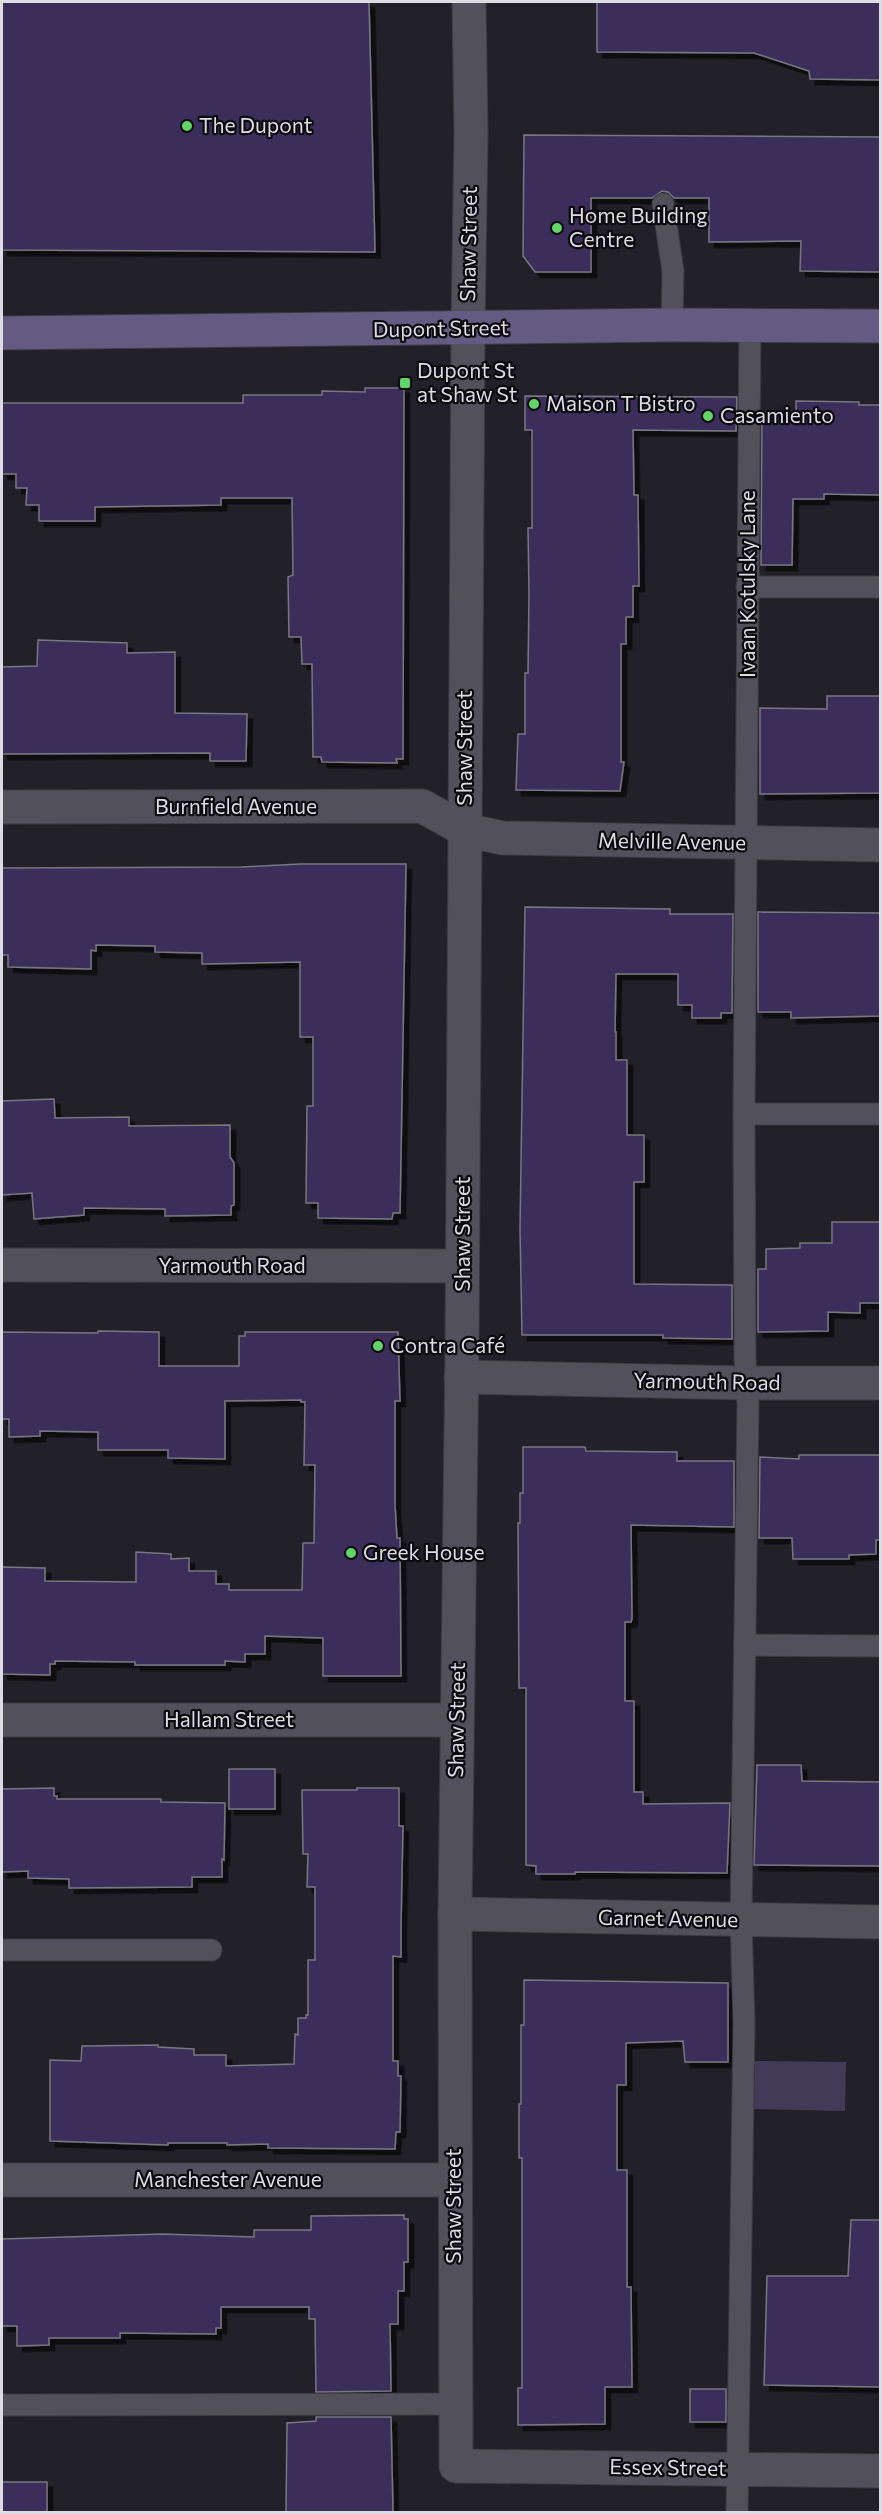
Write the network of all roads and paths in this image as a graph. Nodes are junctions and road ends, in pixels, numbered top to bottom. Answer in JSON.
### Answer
{"nodes":[{"id":1,"x":469,"y":2,"type":"edge"},
{"id":2,"x":663,"y":204,"type":"dead end"},
{"id":3,"x":750,"y":324,"type":"junction"},
{"id":4,"x":672,"y":325,"type":"junction"},
{"id":5,"x":880,"y":326,"type":"edge"},
{"id":6,"x":468,"y":328,"type":"junction"},
{"id":7,"x":2,"y":333,"type":"edge"},
{"id":8,"x":747,"y":587,"type":"junction"},
{"id":9,"x":880,"y":587,"type":"edge"},
{"id":10,"x":2,"y":807,"type":"edge"},
{"id":11,"x":465,"y":830,"type":"junction"},
{"id":12,"x":747,"y":843,"type":"junction"},
{"id":13,"x":880,"y":845,"type":"edge"},
{"id":14,"x":744,"y":1114,"type":"junction"},
{"id":15,"x":880,"y":1114,"type":"edge"},
{"id":16,"x":2,"y":1264,"type":"edge"},
{"id":17,"x":462,"y":1266,"type":"junction"},
{"id":18,"x":461,"y":1377,"type":"junction"},
{"id":19,"x":746,"y":1383,"type":"junction"},
{"id":20,"x":880,"y":1383,"type":"edge"},
{"id":21,"x":745,"y":1645,"type":"junction"},
{"id":22,"x":880,"y":1646,"type":"edge"},
{"id":23,"x":2,"y":1720,"type":"edge"},
{"id":24,"x":457,"y":1720,"type":"junction"},
{"id":25,"x":455,"y":1914,"type":"junction"},
{"id":26,"x":741,"y":1920,"type":"junction"},
{"id":27,"x":880,"y":1922,"type":"edge"},
{"id":28,"x":2,"y":1950,"type":"edge"},
{"id":29,"x":211,"y":1950,"type":"dead end"},
{"id":30,"x":2,"y":2180,"type":"edge"},
{"id":31,"x":454,"y":2180,"type":"junction"},
{"id":32,"x":455,"y":2404,"type":"junction"},
{"id":33,"x":2,"y":2405,"type":"edge"},
{"id":34,"x":456,"y":2466,"type":"joint"},
{"id":35,"x":737,"y":2469,"type":"junction"},
{"id":36,"x":880,"y":2471,"type":"edge"},
{"id":37,"x":737,"y":2512,"type":"edge"}],
"edges":[{"from":1,"to":6,"type":"street","name":"Shaw Street"},
{"from":2,"to":4,"type":"lane"},
{"from":3,"to":4,"type":"main road","name":"Dupont Street"},
{"from":3,"to":5,"type":"main road","name":"Dupont Street"},
{"from":3,"to":8,"type":"lane","name":"Ivaan Kotulsky Lane"},
{"from":4,"to":6,"type":"main road","name":"Dupont Street"},
{"from":6,"to":7,"type":"main road","name":"Dupont Street"},
{"from":6,"to":11,"type":"street","name":"Shaw Street"},
{"from":8,"to":9,"type":"lane"},
{"from":8,"to":12,"type":"lane","name":"Ivaan Kotulsky Lane"},
{"from":10,"to":11,"type":"street","name":"Burnfield Avenue"},
{"from":11,"to":12,"type":"street","name":"Melville Avenue"},
{"from":11,"to":17,"type":"street","name":"Shaw Street"},
{"from":12,"to":13,"type":"street","name":"Melville Avenue"},
{"from":12,"to":14,"type":"lane","name":"Ivaan Kotulsky Lane"},
{"from":14,"to":15,"type":"lane"},
{"from":14,"to":19,"type":"lane","name":"Ivaan Kotulsky Lane"},
{"from":16,"to":17,"type":"street","name":"Yarmouth Road"},
{"from":17,"to":18,"type":"street","name":"Shaw Street"},
{"from":18,"to":19,"type":"street","name":"Yarmouth Road"},
{"from":18,"to":24,"type":"street","name":"Shaw Street"},
{"from":19,"to":20,"type":"street","name":"Yarmouth Road"},
{"from":19,"to":21,"type":"lane","name":"Ivaan Kotulsky Lane"},
{"from":21,"to":22,"type":"lane"},
{"from":21,"to":26,"type":"lane","name":"Ivaan Kotulsky Lane"},
{"from":23,"to":24,"type":"street","name":"Hallam Street"},
{"from":24,"to":25,"type":"street","name":"Shaw Street"},
{"from":25,"to":26,"type":"street","name":"Garnet Avenue"},
{"from":25,"to":31,"type":"street","name":"Shaw Street"},
{"from":26,"to":27,"type":"street","name":"Garnet Avenue"},
{"from":26,"to":35,"type":"lane","name":"Ivaan Kotulsky Lane"},
{"from":28,"to":29,"type":"lane"},
{"from":30,"to":31,"type":"street","name":"Manchester Avenue"},
{"from":31,"to":32,"type":"street","name":"Shaw Street"},
{"from":32,"to":33,"type":"lane"},
{"from":32,"to":34,"type":"street","name":"Shaw Street"},
{"from":34,"to":35,"type":"street","name":"Essex Street"},
{"from":35,"to":36,"type":"street","name":"Essex Street"},
{"from":35,"to":37,"type":"lane","name":"Ivaan Kotulsky Lane"}]}
